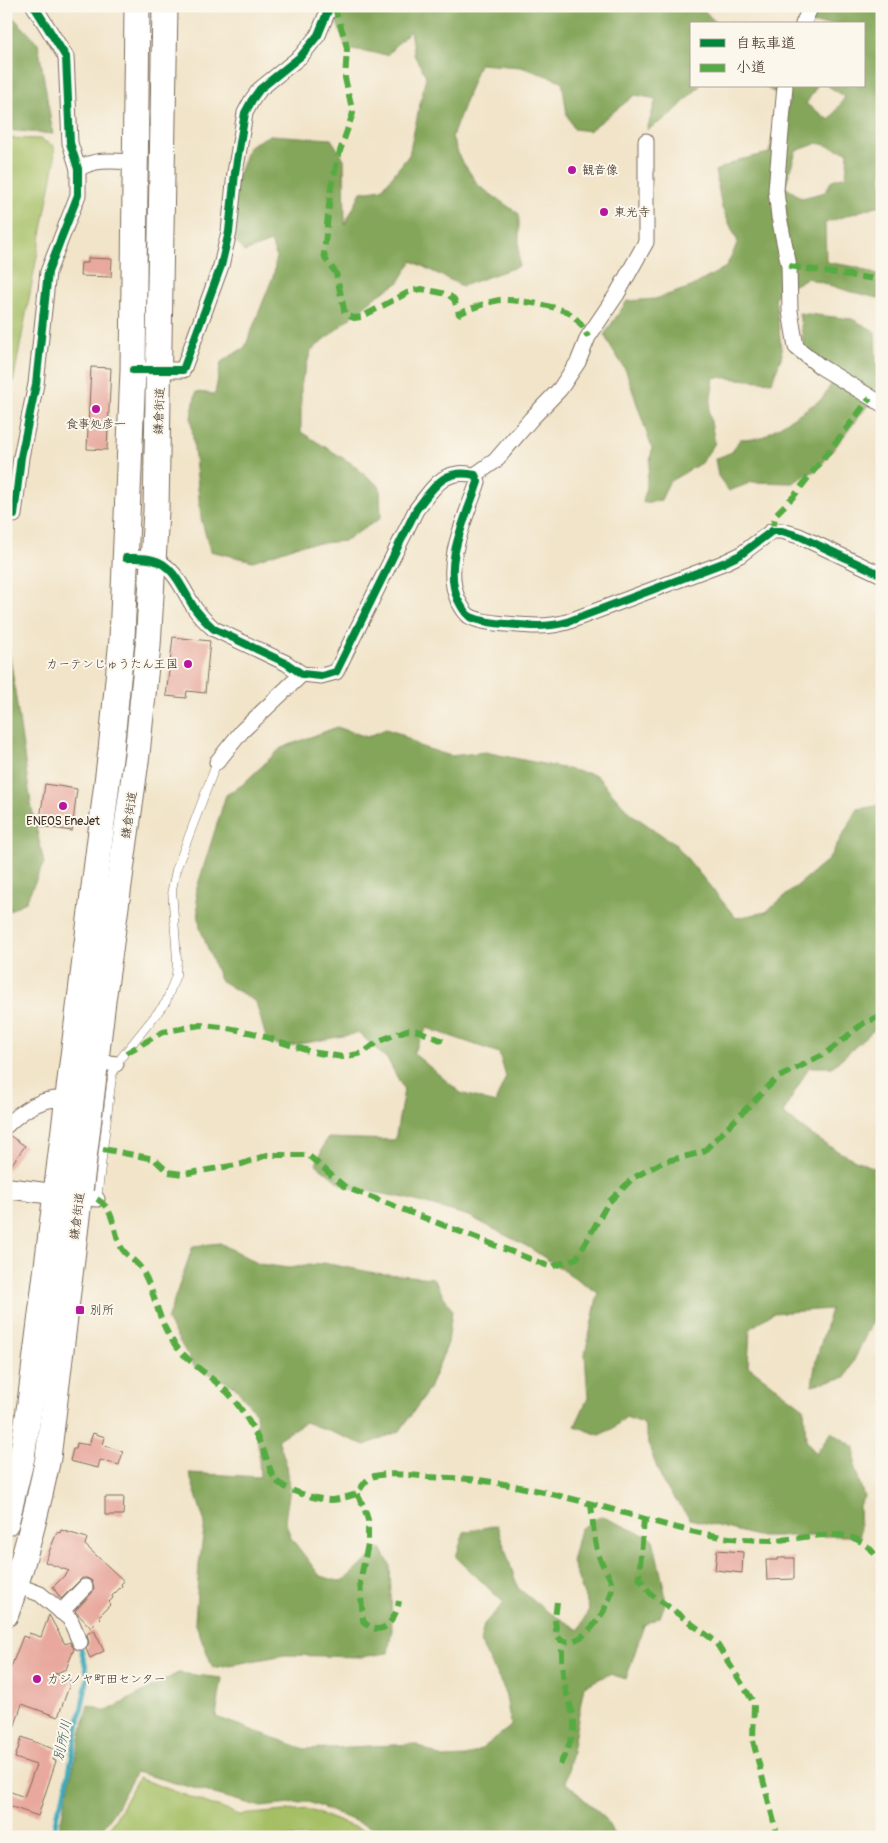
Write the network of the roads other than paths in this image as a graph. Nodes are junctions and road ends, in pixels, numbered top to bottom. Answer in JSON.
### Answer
{"nodes":[{"id":1,"x":34,"y":6,"type":"edge"},
{"id":2,"x":137,"y":6,"type":"edge"},
{"id":3,"x":165,"y":6,"type":"edge"},
{"id":4,"x":330,"y":6,"type":"edge"},
{"id":5,"x":811,"y":6,"type":"edge"},
{"id":6,"x":804,"y":22,"type":"edge"},
{"id":7,"x":785,"y":88,"type":"edge"},
{"id":8,"x":646,"y":141,"type":"dead end"},
{"id":9,"x":134,"y":162,"type":"junction"},
{"id":10,"x":78,"y":170,"type":"junction"},
{"id":11,"x":133,"y":370,"type":"junction"},
{"id":12,"x":160,"y":370,"type":"junction"},
{"id":13,"x":882,"y":404,"type":"edge"},
{"id":14,"x":475,"y":475,"type":"junction"},
{"id":15,"x":14,"y":515,"type":"dead end"},
{"id":16,"x":126,"y":558,"type":"junction"},
{"id":17,"x":154,"y":560,"type":"junction"},
{"id":18,"x":882,"y":575,"type":"edge"},
{"id":19,"x":302,"y":674,"type":"junction"},
{"id":20,"x":217,"y":762,"type":"joint"},
{"id":21,"x":106,"y":1062,"type":"junction"},
{"id":22,"x":66,"y":1099,"type":"junction"},
{"id":23,"x":6,"y":1126,"type":"edge"},
{"id":24,"x":6,"y":1188,"type":"edge"},
{"id":25,"x":55,"y":1194,"type":"junction"},
{"id":26,"x":88,"y":1198,"type":"junction"},
{"id":27,"x":8,"y":1508,"type":"edge"},
{"id":28,"x":38,"y":1508,"type":"junction"},
{"id":29,"x":16,"y":1585,"type":"junction"},
{"id":30,"x":85,"y":1587,"type":"dead end"},
{"id":31,"x":61,"y":1612,"type":"junction"},
{"id":32,"x":6,"y":1614,"type":"edge"},
{"id":33,"x":80,"y":1642,"type":"dead end"}],
"edges":[{"from":1,"to":10,"type":"street"},
{"from":2,"to":9,"type":"main road","name":"鎌倉街道"},
{"from":3,"to":12,"type":"main road","name":"鎌倉街道"},
{"from":4,"to":12,"type":"street"},
{"from":5,"to":6,"type":"street"},
{"from":7,"to":13,"type":"street"},
{"from":8,"to":14,"type":"street"},
{"from":9,"to":10,"type":"street"},
{"from":9,"to":11,"type":"main road","name":"鎌倉街道"},
{"from":10,"to":15,"type":"street"},
{"from":11,"to":12,"type":"street"},
{"from":11,"to":16,"type":"main road","name":"鎌倉街道"},
{"from":12,"to":17,"type":"main road","name":"鎌倉街道"},
{"from":14,"to":18,"type":"street"},
{"from":14,"to":19,"type":"street"},
{"from":16,"to":17,"type":"street"},
{"from":16,"to":22,"type":"main road","name":"鎌倉街道"},
{"from":17,"to":19,"type":"street"},
{"from":17,"to":21,"type":"main road","name":"鎌倉街道"},
{"from":19,"to":20,"type":"street"},
{"from":20,"to":21,"type":"lane"},
{"from":21,"to":26,"type":"main road","name":"鎌倉街道"},
{"from":22,"to":23,"type":"street"},
{"from":22,"to":25,"type":"main road","name":"鎌倉街道"},
{"from":24,"to":25,"type":"street"},
{"from":25,"to":26,"type":"street"},
{"from":25,"to":27,"type":"main road","name":"鎌倉街道"},
{"from":26,"to":28,"type":"main road","name":"鎌倉街道"},
{"from":27,"to":28,"type":"street"},
{"from":28,"to":29,"type":"main road","name":"鎌倉街道"},
{"from":29,"to":31,"type":"street"},
{"from":29,"to":32,"type":"main road","name":"鎌倉街道"},
{"from":30,"to":31,"type":"street"},
{"from":31,"to":33,"type":"street"}]}
